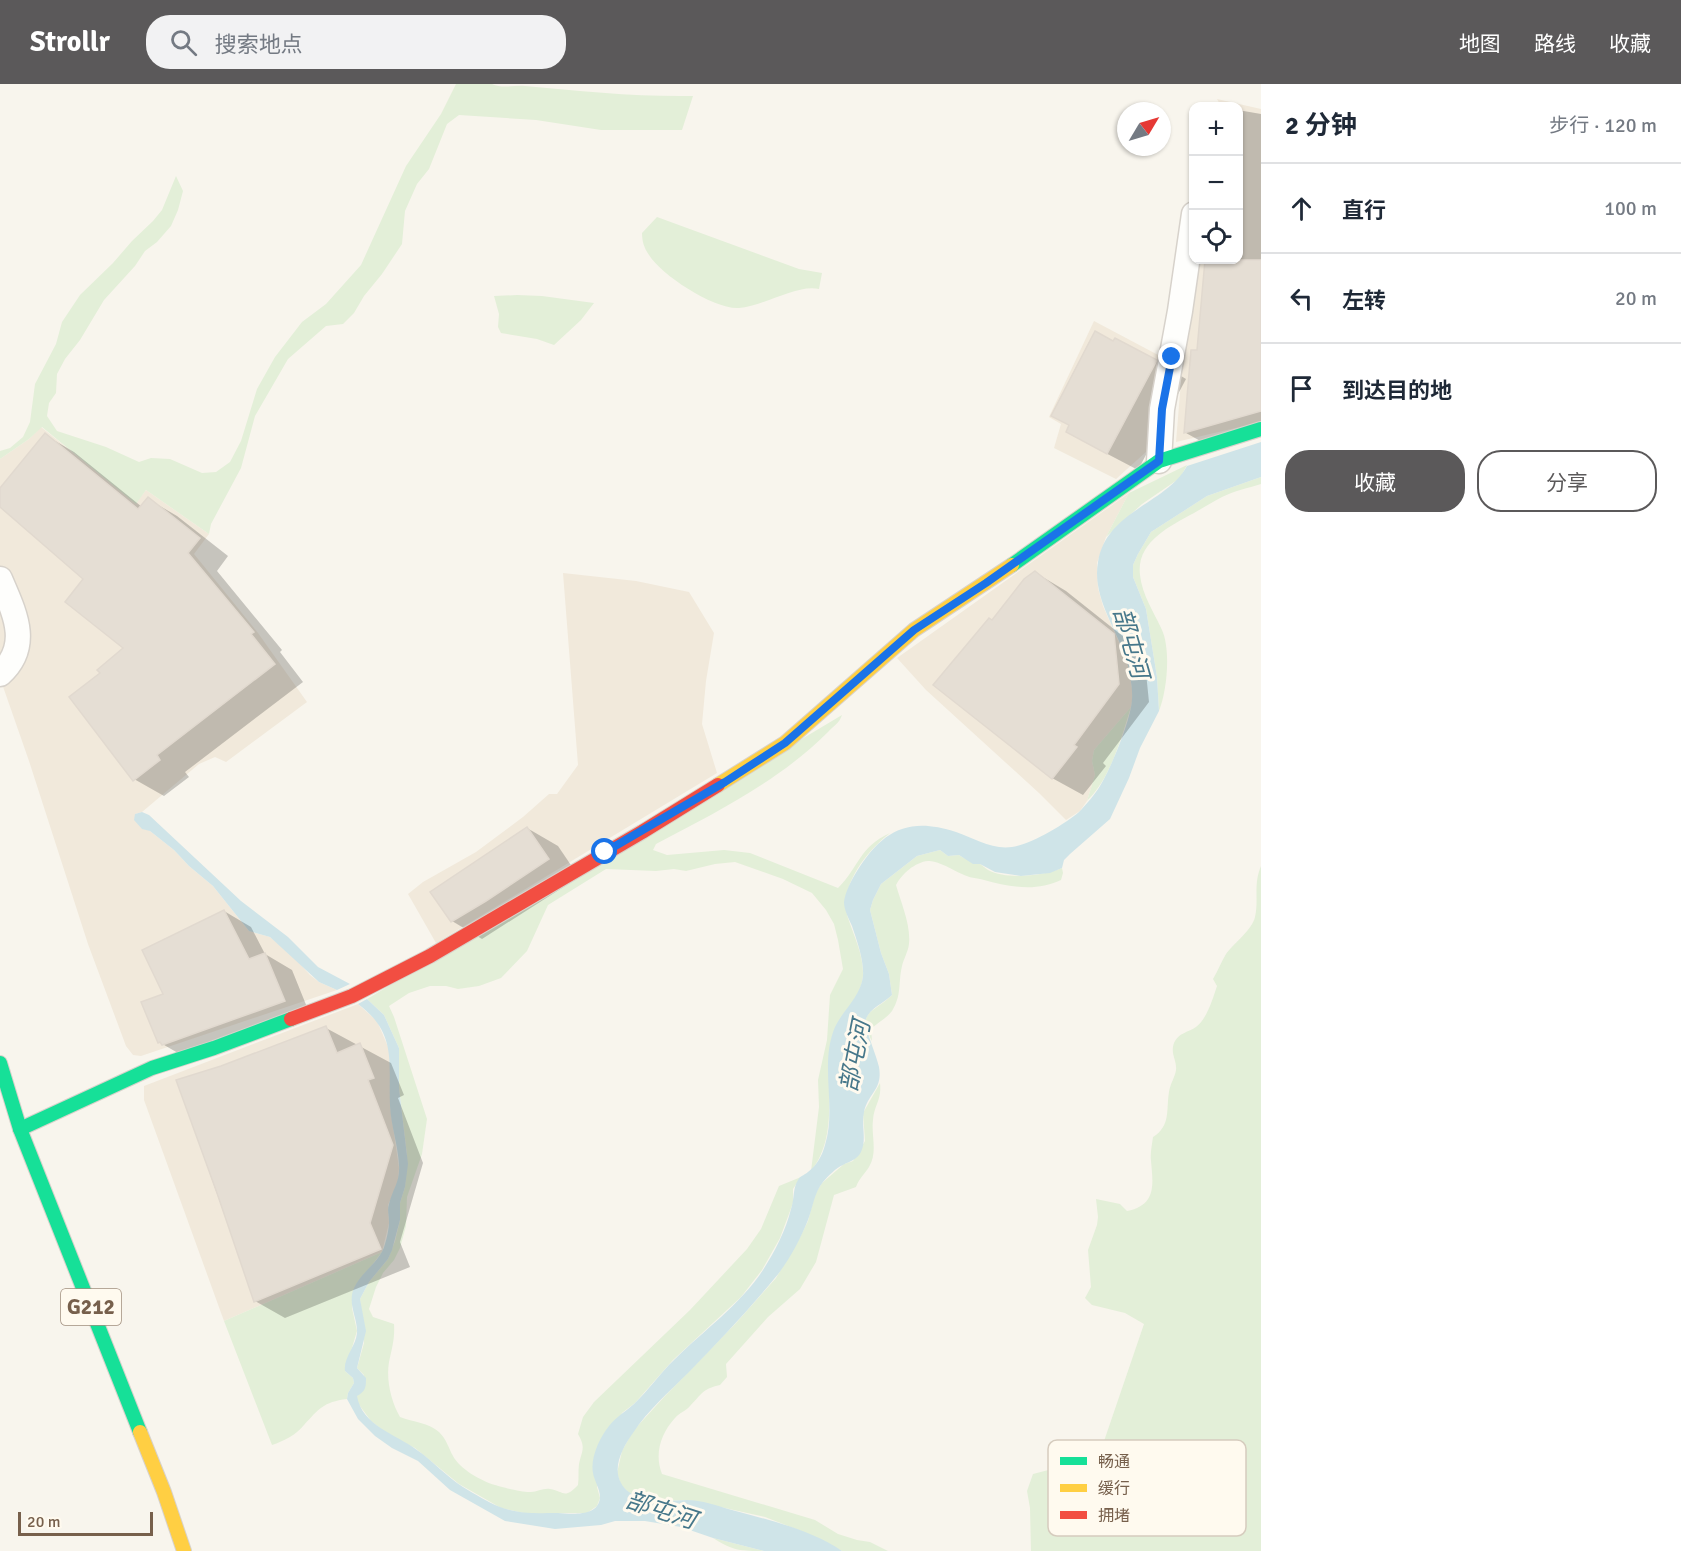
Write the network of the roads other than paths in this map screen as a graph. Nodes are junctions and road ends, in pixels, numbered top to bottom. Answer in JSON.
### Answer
{"nodes":[{"id":1,"x":1189,"y":248,"type":"edge"},
{"id":2,"x":1261,"y":429,"type":"edge"},
{"id":3,"x":1159,"y":461,"type":"junction"},
{"id":4,"x":0,"y":579,"type":"edge"},
{"id":5,"x":0,"y":674,"type":"edge"},
{"id":6,"x":0,"y":1063,"type":"edge"},
{"id":7,"x":20,"y":1130,"type":"junction"},
{"id":8,"x":184,"y":1551,"type":"edge"}],
"edges":[{"from":1,"to":3,"type":"lane"},
{"from":2,"to":3,"type":"main road"},
{"from":3,"to":7,"type":"main road"},
{"from":4,"to":5,"type":"lane"},
{"from":6,"to":7,"type":"main road","number":"G212"},
{"from":7,"to":8,"type":"main road","number":"G212"}]}
